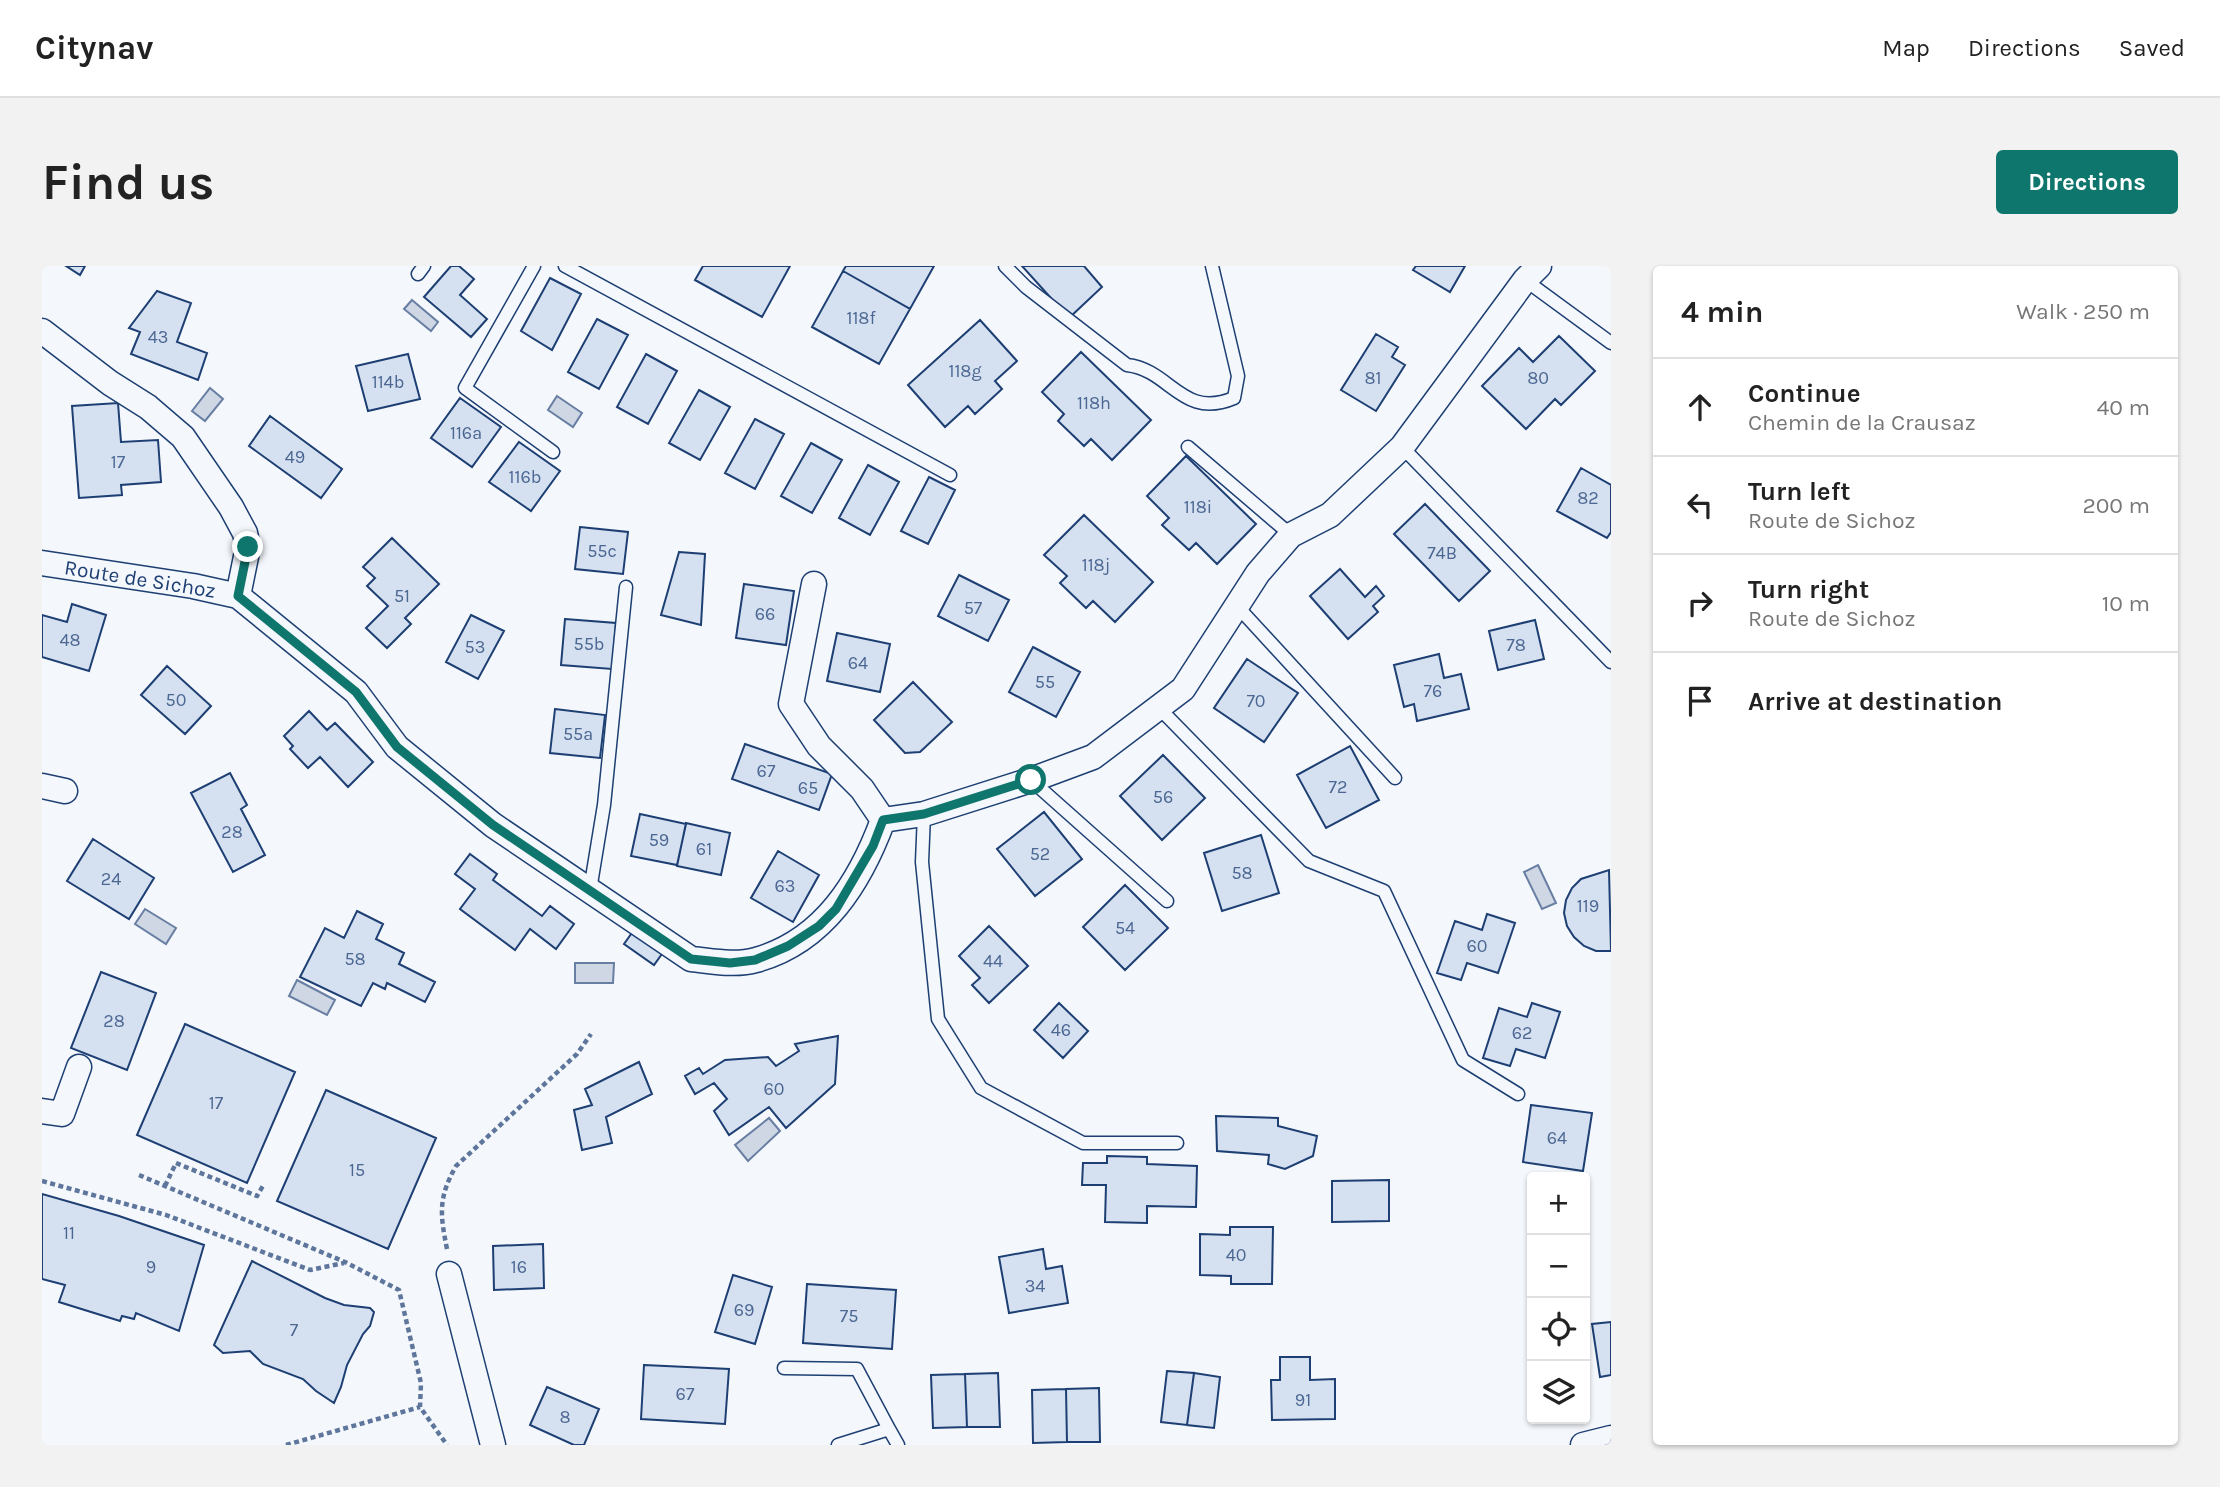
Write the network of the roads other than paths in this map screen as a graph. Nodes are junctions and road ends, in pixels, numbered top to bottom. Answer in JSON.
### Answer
{"nodes":[{"id":1,"x":534,"y":266,"type":"edge"},
{"id":2,"x":565,"y":266,"type":"edge"},
{"id":3,"x":1005,"y":266,"type":"edge"},
{"id":4,"x":1212,"y":266,"type":"edge"},
{"id":5,"x":1532,"y":273,"type":"edge"},
{"id":6,"x":42,"y":331,"type":"edge"},
{"id":7,"x":1611,"y":343,"type":"edge"},
{"id":8,"x":1188,"y":447,"type":"dead end"},
{"id":9,"x":1402,"y":447,"type":"junction"},
{"id":10,"x":553,"y":452,"type":"dead end"},
{"id":11,"x":950,"y":475,"type":"dead end"},
{"id":12,"x":1291,"y":535,"type":"junction"},
{"id":13,"x":42,"y":563,"type":"edge"},
{"id":14,"x":814,"y":584,"type":"dead end"},
{"id":15,"x":626,"y":587,"type":"dead end"},
{"id":16,"x":238,"y":596,"type":"junction"},
{"id":17,"x":1237,"y":606,"type":"junction"},
{"id":18,"x":1611,"y":662,"type":"edge"},
{"id":19,"x":1158,"y":708,"type":"junction"},
{"id":20,"x":1395,"y":778,"type":"dead end"},
{"id":21,"x":1031,"y":780,"type":"junction"},
{"id":22,"x":924,"y":814,"type":"junction"},
{"id":23,"x":883,"y":820,"type":"junction"},
{"id":24,"x":590,"y":890,"type":"junction"},
{"id":25,"x":1167,"y":901,"type":"dead end"},
{"id":26,"x":79,"y":1067,"type":"dead end"},
{"id":27,"x":1518,"y":1094,"type":"dead end"},
{"id":28,"x":42,"y":1111,"type":"edge"},
{"id":29,"x":1177,"y":1143,"type":"dead end"},
{"id":30,"x":449,"y":1274,"type":"road end"},
{"id":31,"x":784,"y":1368,"type":"dead end"},
{"id":32,"x":889,"y":1429,"type":"junction"},
{"id":33,"x":1611,"y":1438,"type":"edge"},
{"id":34,"x":493,"y":1445,"type":"edge"},
{"id":35,"x":838,"y":1445,"type":"edge"},
{"id":36,"x":898,"y":1445,"type":"edge"},
{"id":37,"x":1583,"y":1445,"type":"edge"}],
"edges":[{"from":1,"to":10,"type":"lane"},
{"from":2,"to":11,"type":"lane"},
{"from":3,"to":4,"type":"lane"},
{"from":5,"to":7,"type":"lane"},
{"from":5,"to":9,"type":"street"},
{"from":6,"to":16,"type":"street","name":"Route de Sichoz"},
{"from":8,"to":12,"type":"lane"},
{"from":9,"to":12,"type":"street"},
{"from":9,"to":18,"type":"lane"},
{"from":12,"to":17,"type":"street"},
{"from":13,"to":16,"type":"street","name":"Route de Sichoz"},
{"from":14,"to":23,"type":"street"},
{"from":15,"to":24,"type":"lane"},
{"from":16,"to":24,"type":"street","name":"Route de Sichoz"},
{"from":17,"to":19,"type":"street"},
{"from":17,"to":20,"type":"lane"},
{"from":19,"to":21,"type":"street"},
{"from":19,"to":27,"type":"lane"},
{"from":21,"to":22,"type":"street"},
{"from":21,"to":25,"type":"lane"},
{"from":22,"to":23,"type":"street"},
{"from":22,"to":29,"type":"lane"},
{"from":23,"to":24,"type":"street","name":"Route de Sichoz"},
{"from":26,"to":28,"type":"street"},
{"from":30,"to":34,"type":"street"},
{"from":31,"to":32,"type":"lane"},
{"from":32,"to":35,"type":"lane"},
{"from":32,"to":36,"type":"lane"},
{"from":33,"to":37,"type":"street"}]}
